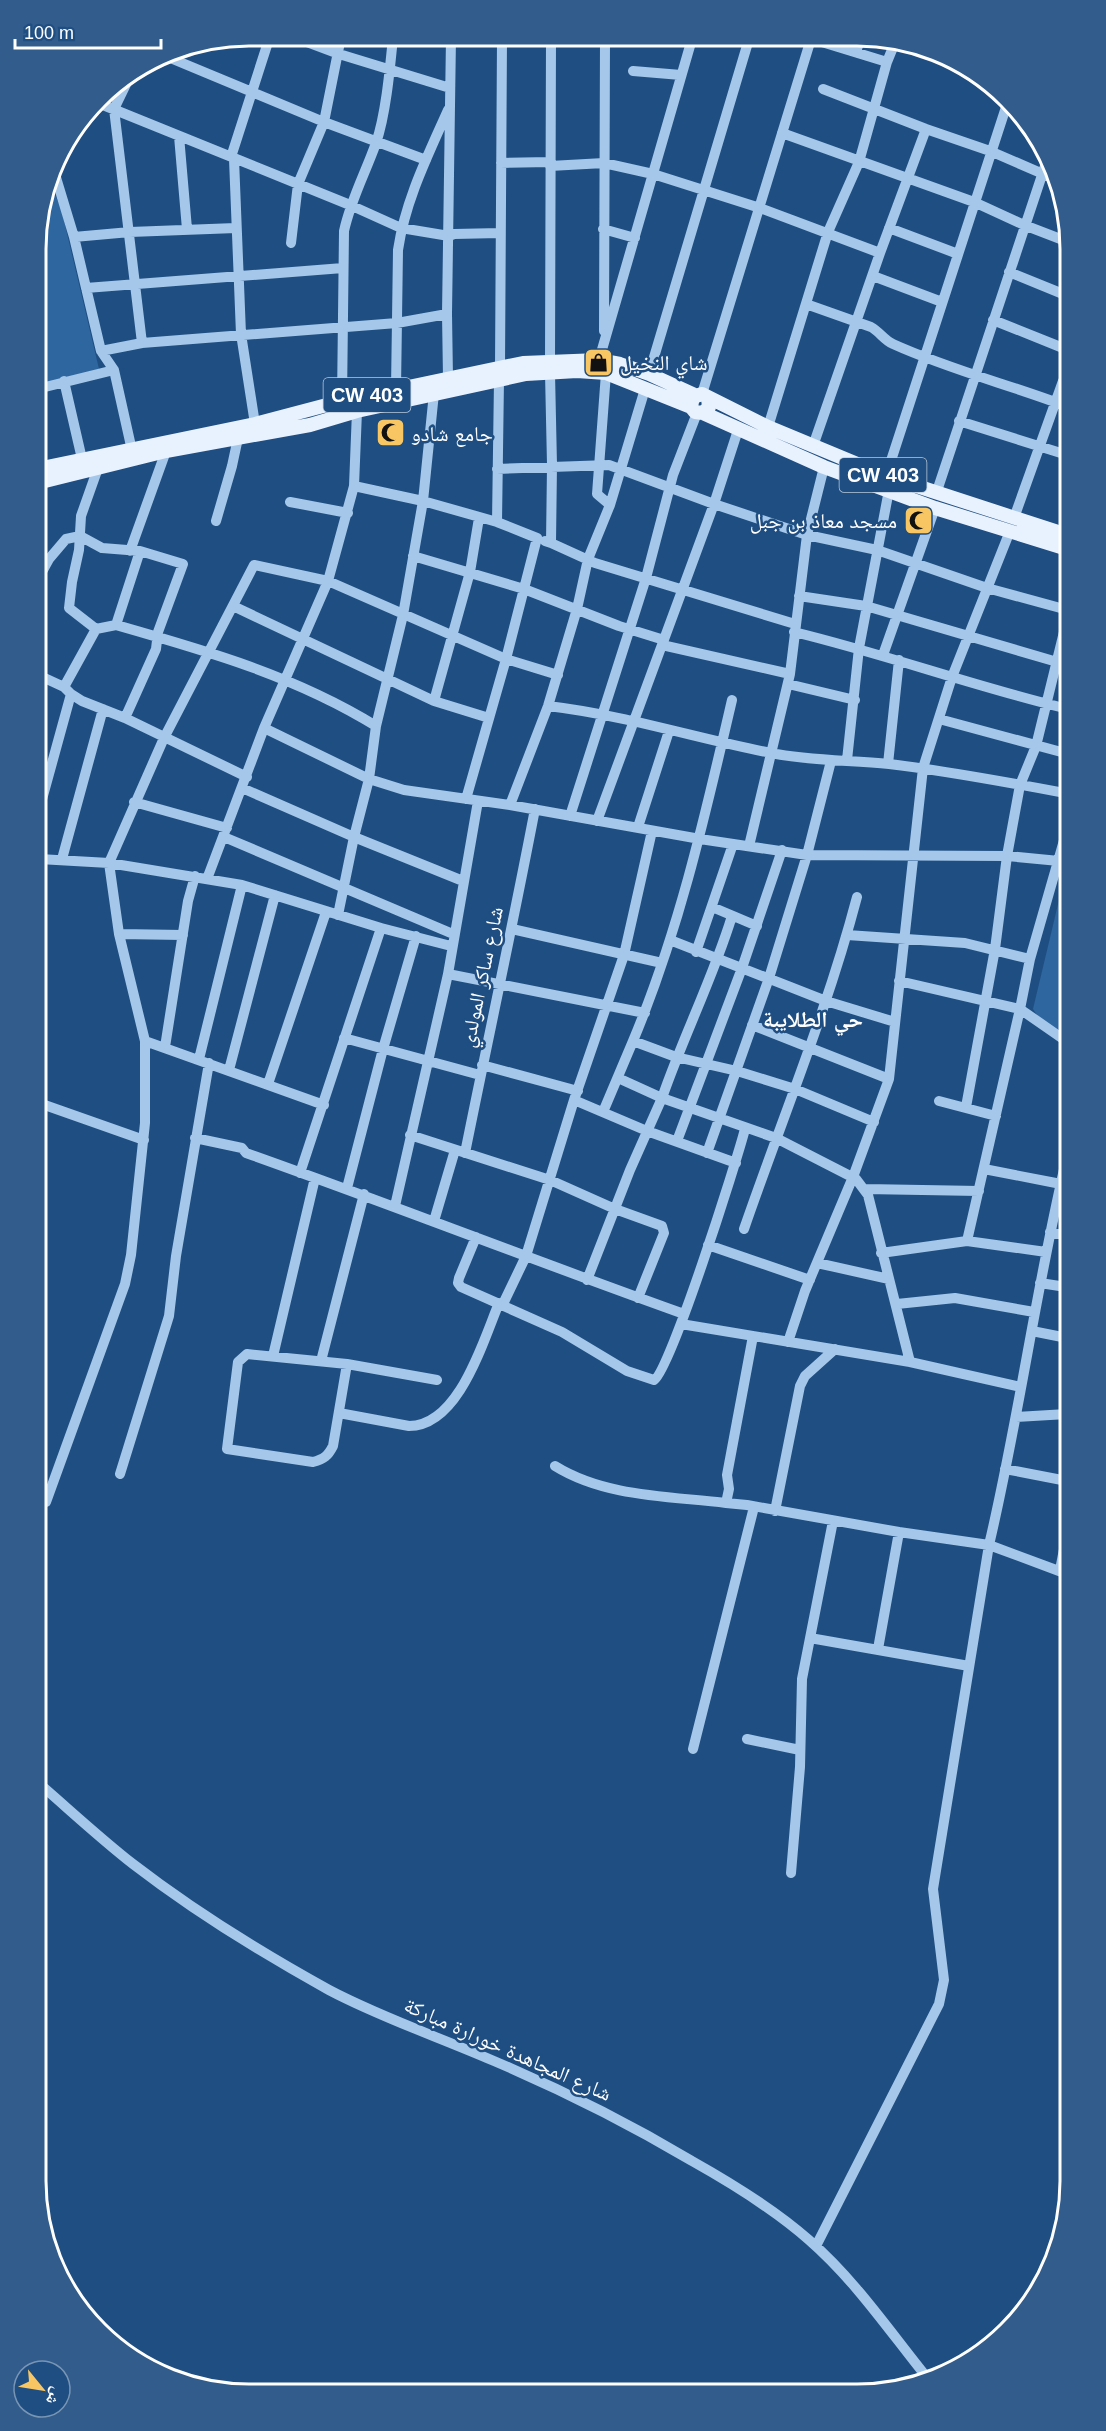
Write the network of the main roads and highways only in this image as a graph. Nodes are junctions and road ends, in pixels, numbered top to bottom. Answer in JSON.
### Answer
{"nodes":[{"id":1,"x":550,"y":367,"type":"junction"},
{"id":2,"x":500,"y":374,"type":"junction"},
{"id":3,"x":699,"y":403,"type":"junction"},
{"id":4,"x":133,"y":454,"type":"junction"},
{"id":5,"x":47,"y":467,"type":"edge"},
{"id":6,"x":47,"y":481,"type":"edge"},
{"id":7,"x":887,"y":483,"type":"junction"},
{"id":8,"x":1012,"y":524,"type":"junction"},
{"id":9,"x":1060,"y":533,"type":"edge"},
{"id":10,"x":1060,"y":546,"type":"edge"}],
"edges":[{"from":1,"to":2,"type":"main road","number":"CW 403"},
{"from":1,"to":3,"type":"main road","number":"CW 403"},
{"from":1,"to":3,"type":"main road","number":"CW 403"},
{"from":2,"to":4,"type":"main road","number":"CW 403"},
{"from":2,"to":4,"type":"main road","number":"CW 403"},
{"from":3,"to":7,"type":"main road","number":"CW 403"},
{"from":3,"to":7,"type":"main road","number":"CW 403"},
{"from":4,"to":5,"type":"main road","number":"CW 403"},
{"from":4,"to":6,"type":"main road","number":"CW 403"},
{"from":7,"to":8,"type":"main road","number":"CW 403"},
{"from":7,"to":8,"type":"main road","number":"CW 403"},
{"from":8,"to":9,"type":"main road","number":"CW 403"},
{"from":8,"to":10,"type":"main road","number":"CW 403"}]}
